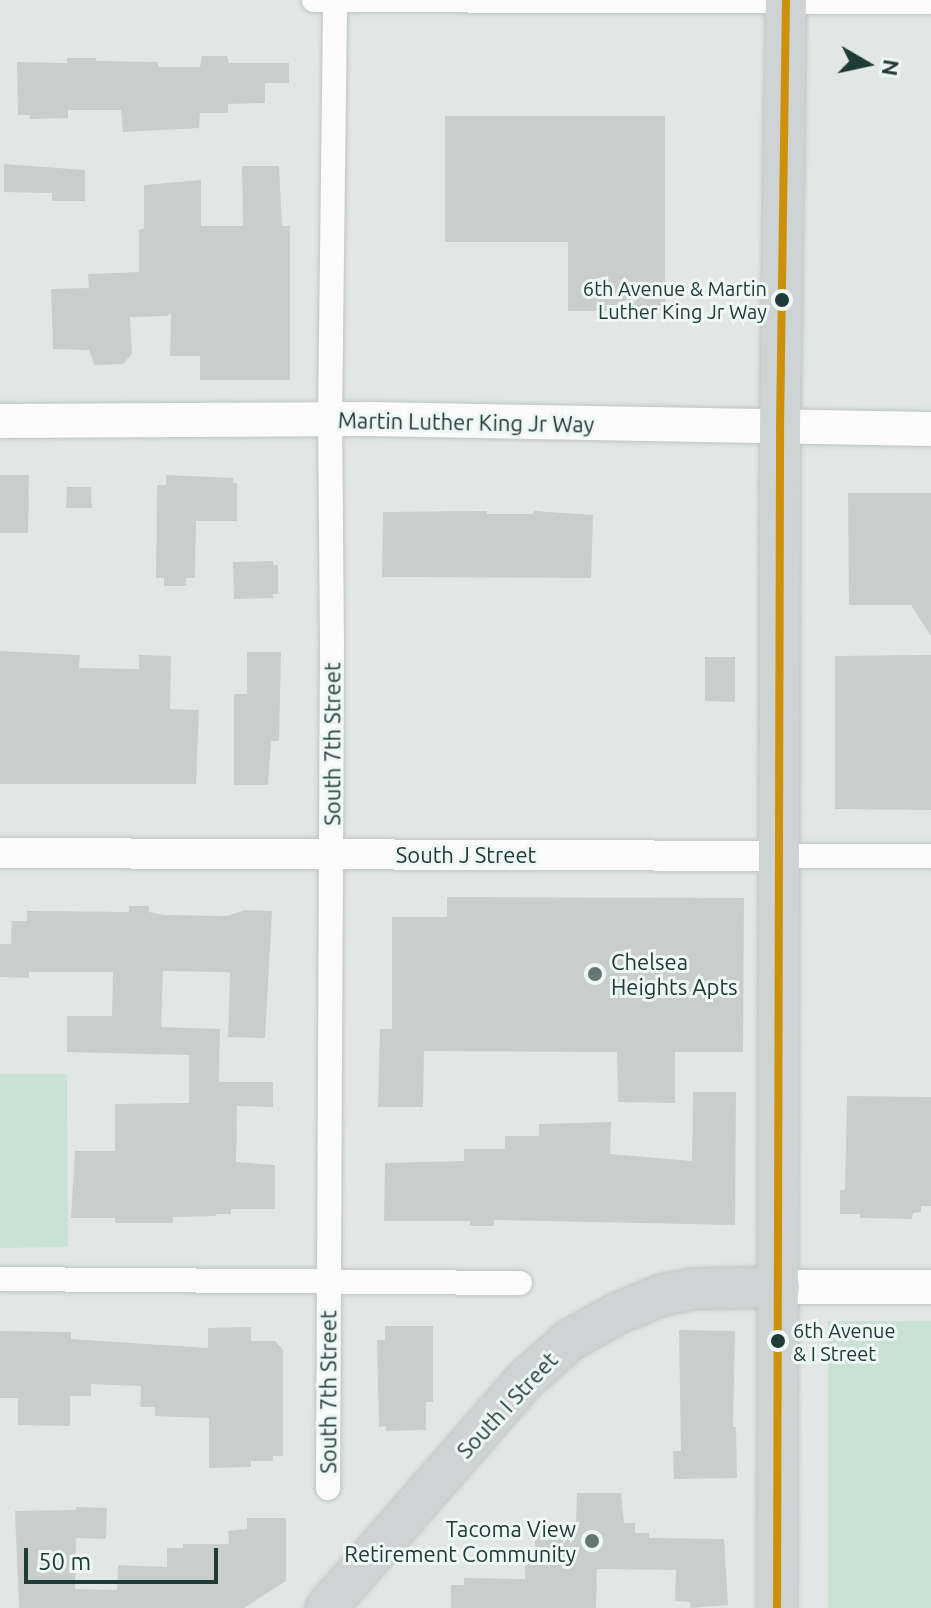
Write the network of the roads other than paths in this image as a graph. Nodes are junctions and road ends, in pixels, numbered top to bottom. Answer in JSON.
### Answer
{"nodes":[{"id":1,"x":314,"y":0,"type":"edge"},
{"id":2,"x":335,"y":0,"type":"edge"},
{"id":3,"x":786,"y":1,"type":"edge"},
{"id":4,"x":931,"y":2,"type":"edge"},
{"id":5,"x":330,"y":419,"type":"junction"},
{"id":6,"x":0,"y":421,"type":"edge"},
{"id":7,"x":780,"y":429,"type":"junction"},
{"id":8,"x":931,"y":429,"type":"edge"},
{"id":9,"x":0,"y":853,"type":"edge"},
{"id":10,"x":331,"y":854,"type":"junction"},
{"id":11,"x":781,"y":856,"type":"junction"},
{"id":12,"x":931,"y":856,"type":"edge"},
{"id":13,"x":0,"y":1279,"type":"edge"},
{"id":14,"x":520,"y":1283,"type":"dead end"},
{"id":15,"x":328,"y":1284,"type":"junction"},
{"id":16,"x":779,"y":1287,"type":"junction"},
{"id":17,"x":931,"y":1287,"type":"edge"},
{"id":18,"x":328,"y":1488,"type":"dead end"},
{"id":19,"x":326,"y":1608,"type":"edge"},
{"id":20,"x":777,"y":1608,"type":"edge"}],
"edges":[{"from":1,"to":2,"type":"street"},
{"from":2,"to":3,"type":"street"},
{"from":2,"to":5,"type":"street","name":"South 7th Street"},
{"from":3,"to":4,"type":"street"},
{"from":3,"to":7,"type":"main road"},
{"from":5,"to":6,"type":"main road","name":"Martin Luther King Jr Way"},
{"from":5,"to":7,"type":"main road","name":"Martin Luther King Jr Way"},
{"from":5,"to":10,"type":"street","name":"South 7th Street"},
{"from":7,"to":8,"type":"main road","name":"Martin Luther King Jr Way"},
{"from":7,"to":11,"type":"main road"},
{"from":9,"to":10,"type":"street","name":"South J Street"},
{"from":10,"to":11,"type":"street","name":"South J Street"},
{"from":10,"to":15,"type":"street","name":"South 7th Street"},
{"from":11,"to":12,"type":"street","name":"South J Street"},
{"from":11,"to":16,"type":"main road"},
{"from":13,"to":15,"type":"street"},
{"from":14,"to":15,"type":"street"},
{"from":15,"to":18,"type":"street","name":"South 7th Street"},
{"from":16,"to":17,"type":"main road","name":"South I Street"},
{"from":16,"to":19,"type":"main road","name":"South I Street"},
{"from":16,"to":20,"type":"main road"}]}
